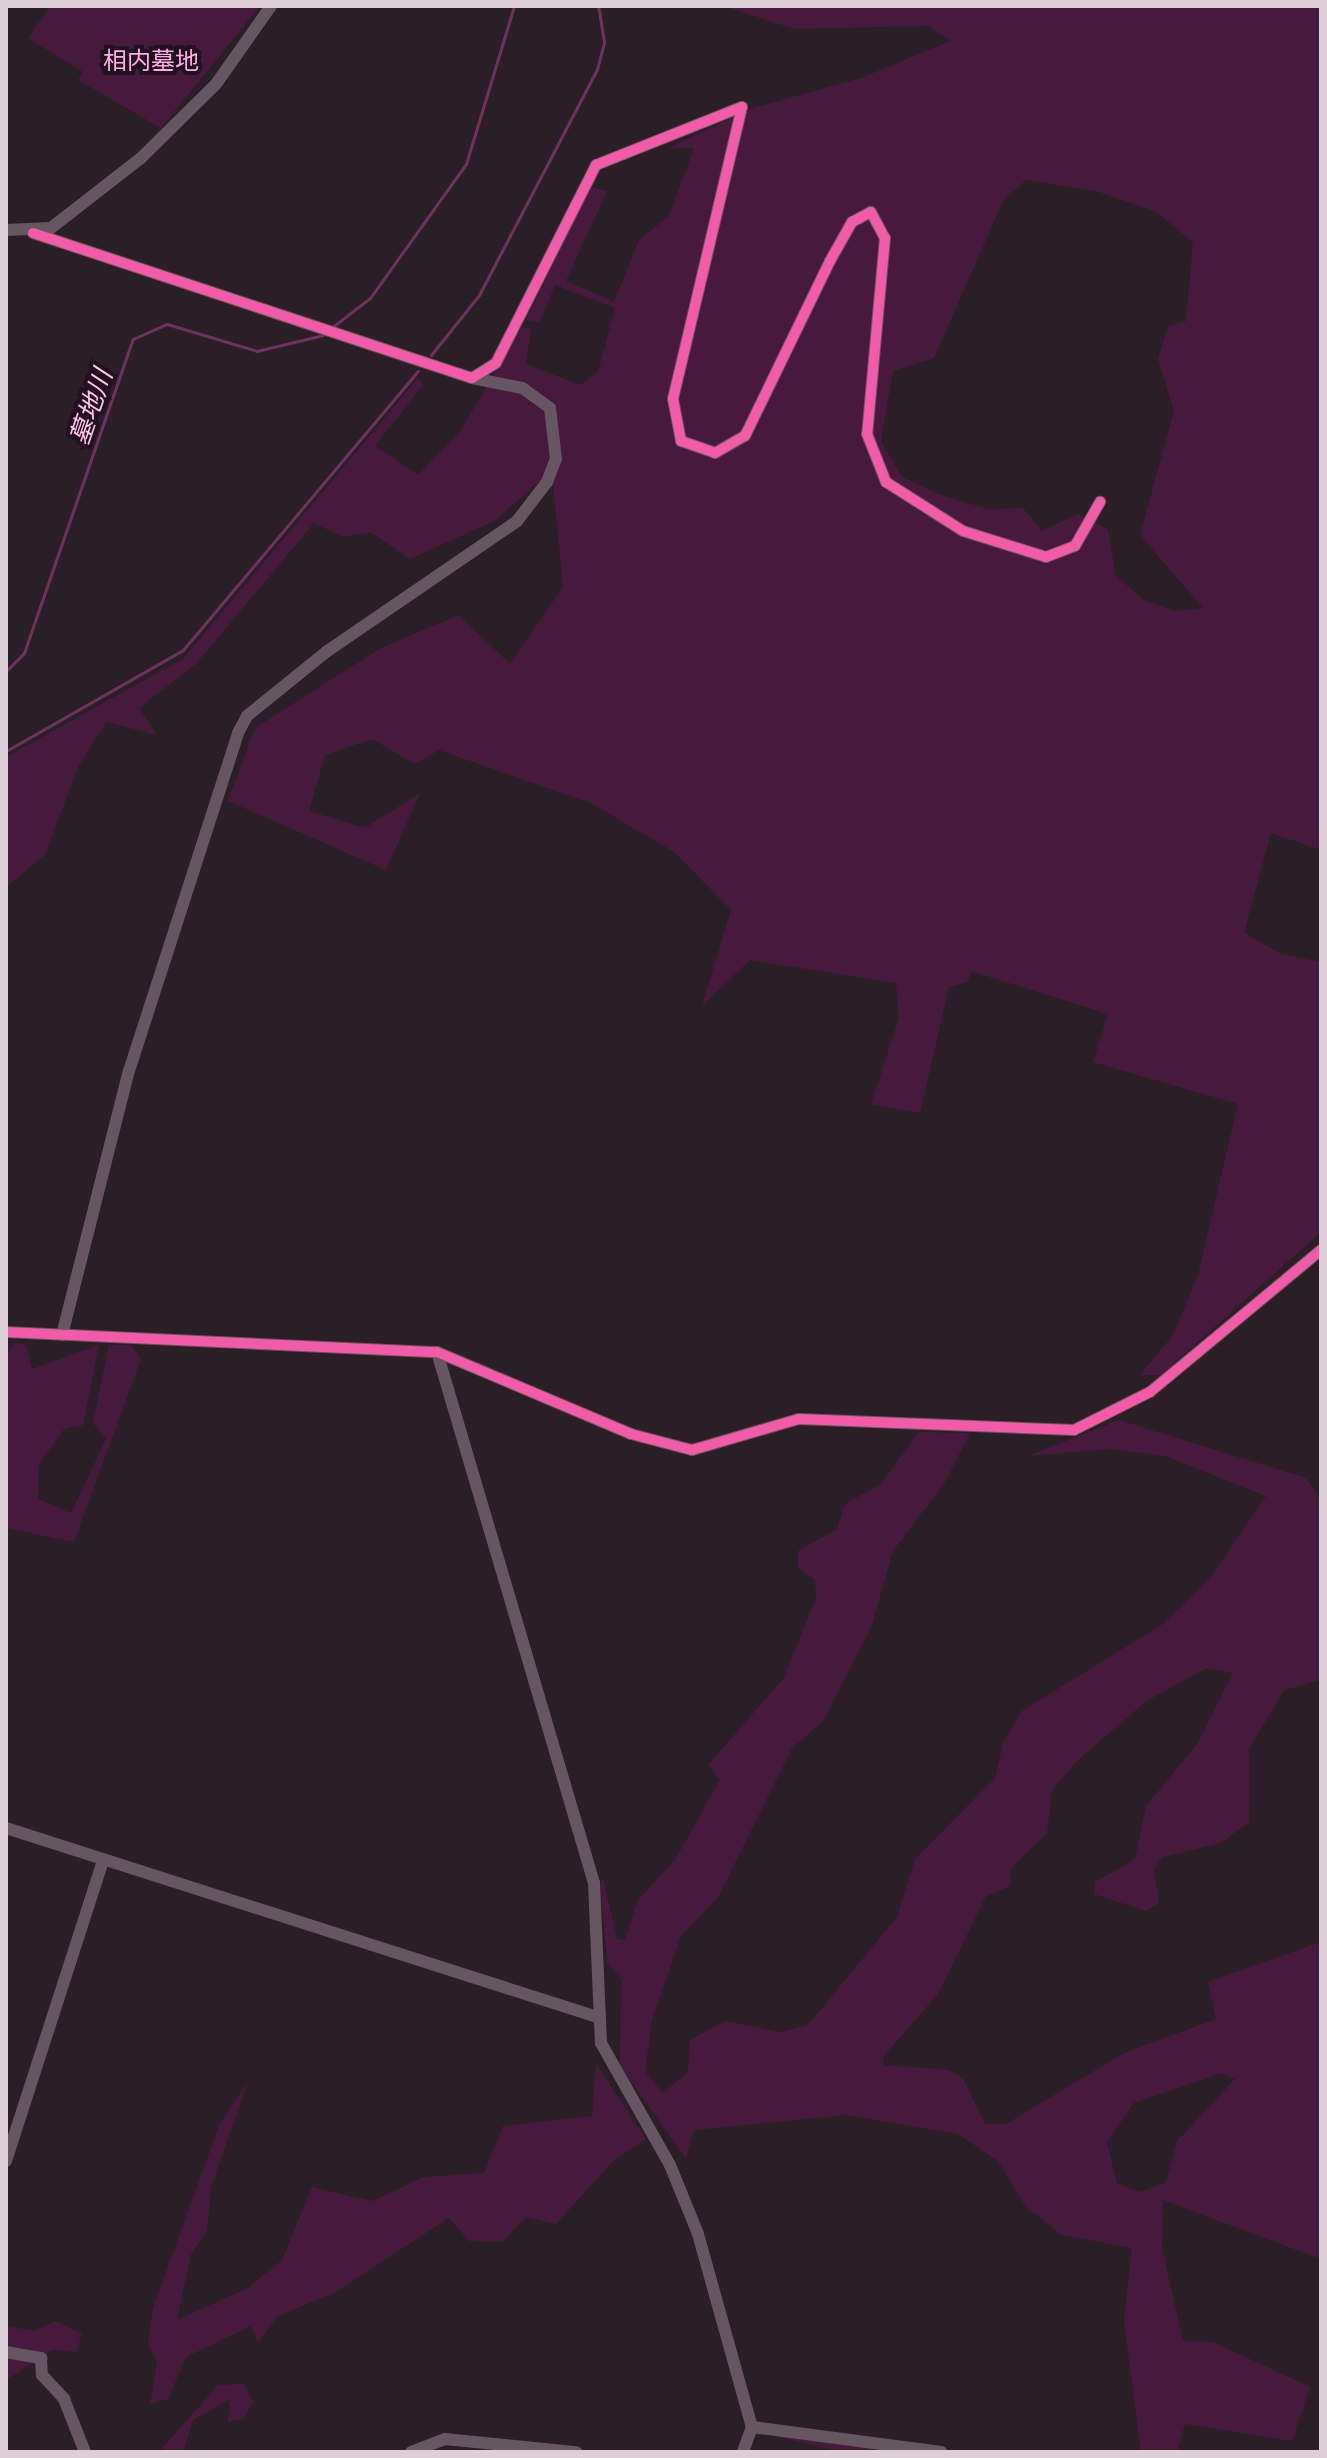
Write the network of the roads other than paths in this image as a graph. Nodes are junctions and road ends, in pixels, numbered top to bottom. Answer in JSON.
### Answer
{"nodes":[{"id":1,"x":271,"y":6,"type":"edge"},
{"id":2,"x":6,"y":230,"type":"edge"},
{"id":3,"x":33,"y":233,"type":"junction"},
{"id":4,"x":472,"y":378,"type":"junction"},
{"id":5,"x":1100,"y":502,"type":"dead end"},
{"id":6,"x":1321,"y":1250,"type":"edge"},
{"id":7,"x":6,"y":1332,"type":"edge"},
{"id":8,"x":62,"y":1335,"type":"junction"},
{"id":9,"x":437,"y":1352,"type":"junction"},
{"id":10,"x":6,"y":1828,"type":"edge"},
{"id":11,"x":103,"y":1860,"type":"junction"},
{"id":12,"x":597,"y":2017,"type":"junction"},
{"id":13,"x":6,"y":2161,"type":"edge"},
{"id":14,"x":6,"y":2352,"type":"edge"},
{"id":15,"x":752,"y":2427,"type":"junction"},
{"id":16,"x":85,"y":2452,"type":"edge"},
{"id":17,"x":411,"y":2452,"type":"edge"},
{"id":18,"x":576,"y":2452,"type":"edge"},
{"id":19,"x":743,"y":2452,"type":"edge"},
{"id":20,"x":941,"y":2452,"type":"edge"}],
"edges":[{"from":1,"to":3,"type":"street"},
{"from":2,"to":3,"type":"street"},
{"from":3,"to":4,"type":"street"},
{"from":4,"to":5,"type":"street"},
{"from":4,"to":8,"type":"street"},
{"from":6,"to":9,"type":"street"},
{"from":7,"to":8,"type":"street"},
{"from":8,"to":9,"type":"street"},
{"from":9,"to":12,"type":"street"},
{"from":10,"to":11,"type":"street"},
{"from":11,"to":12,"type":"street"},
{"from":11,"to":13,"type":"street"},
{"from":12,"to":15,"type":"street"},
{"from":14,"to":16,"type":"street"},
{"from":15,"to":19,"type":"street"},
{"from":15,"to":20,"type":"street"},
{"from":17,"to":18,"type":"street"}]}
